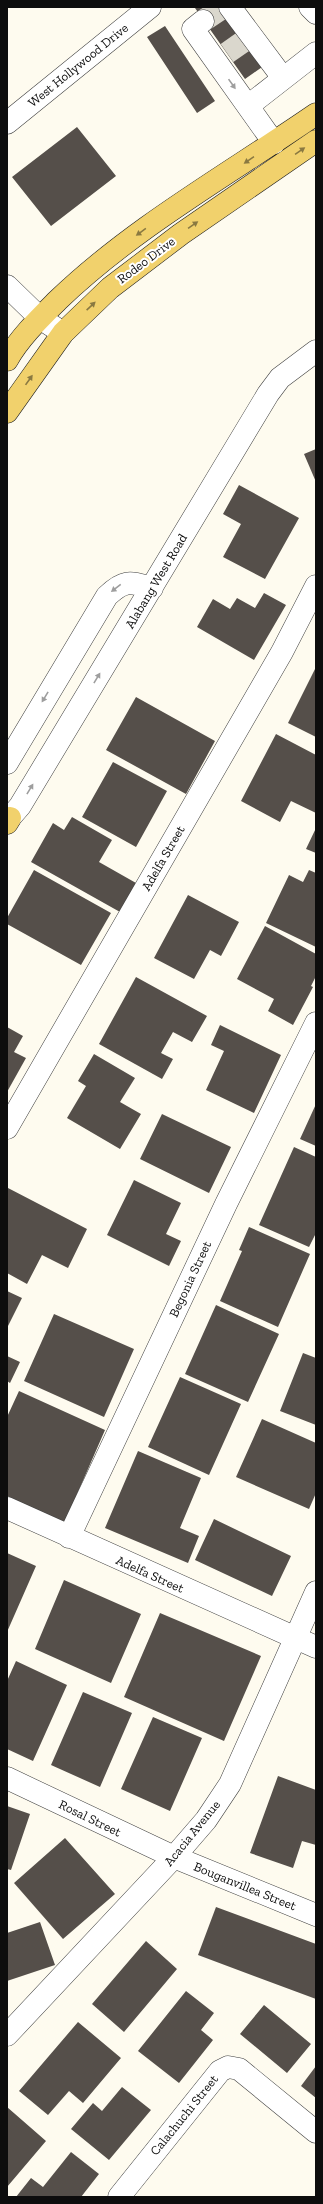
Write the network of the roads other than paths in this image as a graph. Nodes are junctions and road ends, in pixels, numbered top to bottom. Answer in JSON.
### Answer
{"nodes":[{"id":1,"x":150,"y":7,"type":"edge"},
{"id":2,"x":230,"y":7,"type":"edge"},
{"id":3,"x":310,"y":7,"type":"edge"},
{"id":4,"x":316,"y":13,"type":"edge"},
{"id":5,"x":204,"y":21,"type":"tunnel mouth"},
{"id":6,"x":316,"y":53,"type":"edge"},
{"id":7,"x":283,"y":78,"type":"junction"},
{"id":8,"x":248,"y":106,"type":"junction"},
{"id":9,"x":316,"y":114,"type":"edge"},
{"id":10,"x":7,"y":123,"type":"edge"},
{"id":11,"x":316,"y":141,"type":"edge"},
{"id":12,"x":274,"y":143,"type":"junction"},
{"id":13,"x":7,"y":286,"type":"edge"},
{"id":14,"x":40,"y":318,"type":"junction"},
{"id":15,"x":63,"y":332,"type":"junction"},
{"id":16,"x":316,"y":351,"type":"edge"},
{"id":17,"x":7,"y":360,"type":"edge"},
{"id":18,"x":7,"y":412,"type":"edge"},
{"id":19,"x":316,"y":586,"type":"edge"},
{"id":20,"x":152,"y":588,"type":"junction"},
{"id":21,"x":7,"y":762,"type":"edge"},
{"id":22,"x":8,"y":821,"type":"edge"},
{"id":23,"x":316,"y":1024,"type":"edge"},
{"id":24,"x":7,"y":1128,"type":"edge"},
{"id":25,"x":7,"y":1508,"type":"edge"},
{"id":26,"x":69,"y":1537,"type":"junction"},
{"id":27,"x":316,"y":1592,"type":"edge"},
{"id":28,"x":294,"y":1639,"type":"junction"},
{"id":29,"x":316,"y":1647,"type":"edge"},
{"id":30,"x":7,"y":1778,"type":"edge"},
{"id":31,"x":174,"y":1857,"type":"junction"},
{"id":32,"x":316,"y":1915,"type":"edge"},
{"id":33,"x":7,"y":2035,"type":"edge"},
{"id":34,"x":316,"y":2132,"type":"edge"},
{"id":35,"x":119,"y":2197,"type":"edge"}],
"edges":[{"from":1,"to":10,"type":"street","name":"West Hollywood Drive"},
{"from":2,"to":7,"type":"street"},
{"from":3,"to":4,"type":"street"},
{"from":5,"to":8,"type":"street","one_way":true},
{"from":6,"to":7,"type":"street"},
{"from":7,"to":8,"type":"street"},
{"from":8,"to":12,"type":"street"},
{"from":9,"to":12,"type":"main road","name":"Rodeo Drive"},
{"from":15,"to":11,"type":"main road","name":"Rodeo Drive","one_way":true},
{"from":12,"to":14,"type":"main road","name":"Rodeo Drive","one_way":true},
{"from":13,"to":14,"type":"street"},
{"from":14,"to":15,"type":"street"},
{"from":14,"to":17,"type":"main road","name":"Rodeo Drive"},
{"from":18,"to":15,"type":"main road","name":"Rodeo Drive","one_way":true},
{"from":16,"to":20,"type":"street","name":"Alabang West Road"},
{"from":19,"to":24,"type":"street","name":"Adelfa Street"},
{"from":20,"to":21,"type":"street","one_way":true},
{"from":22,"to":20,"type":"street","name":"Alabang West Road","one_way":true},
{"from":23,"to":26,"type":"street","name":"Begonia Street"},
{"from":25,"to":26,"type":"street","name":"Adelfa Street"},
{"from":26,"to":28,"type":"street","name":"Adelfa Street"},
{"from":27,"to":28,"type":"street","name":"Acacia Avenue"},
{"from":28,"to":29,"type":"street","name":"Adelfa Street"},
{"from":28,"to":31,"type":"street","name":"Acacia Avenue"},
{"from":30,"to":31,"type":"street","name":"Rosal Street"},
{"from":31,"to":32,"type":"street","name":"Bouganvillea Street"},
{"from":31,"to":33,"type":"street","name":"Acacia Avenue"},
{"from":34,"to":35,"type":"street","name":"Calachuchi Street"}]}
